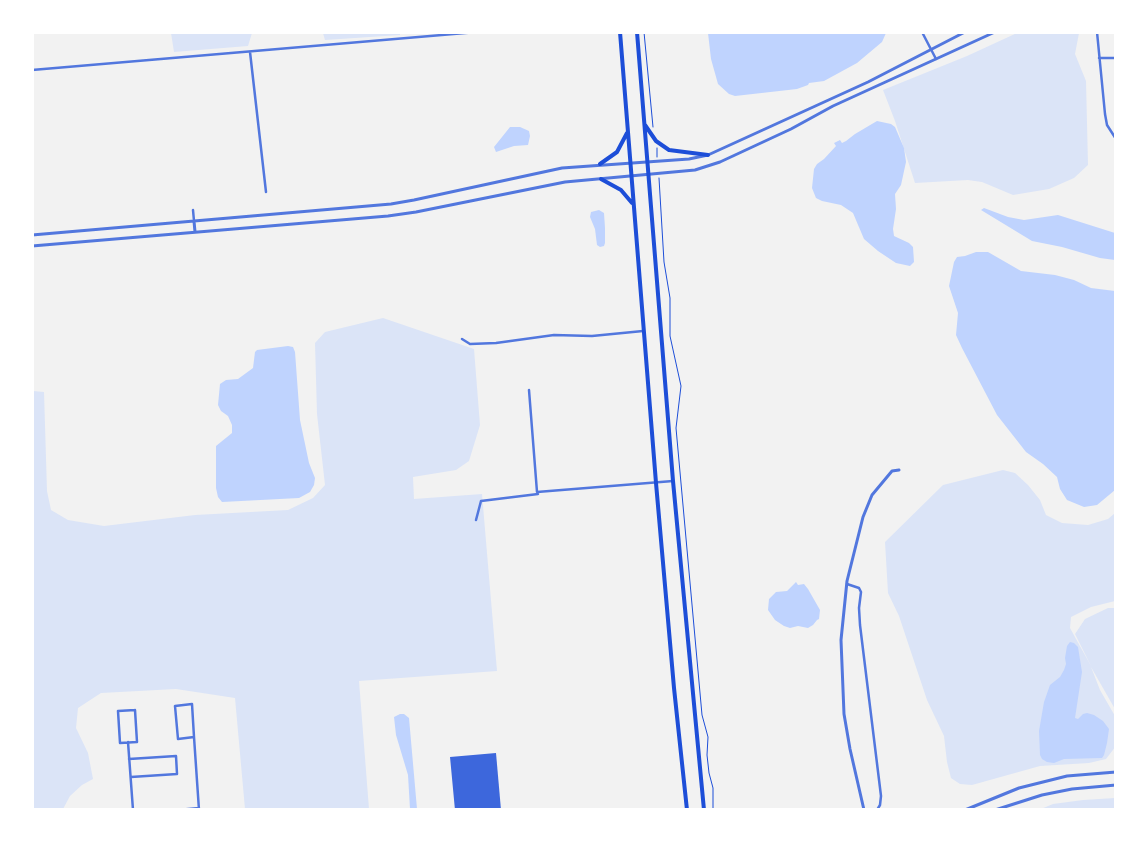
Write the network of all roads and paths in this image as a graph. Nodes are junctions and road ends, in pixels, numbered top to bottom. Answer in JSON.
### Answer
{"nodes":[{"id":1,"x":477,"y":32,"type":"edge"},
{"id":2,"x":620,"y":32,"type":"edge"},
{"id":3,"x":637,"y":32,"type":"edge"},
{"id":4,"x":644,"y":32,"type":"edge"},
{"id":5,"x":922,"y":32,"type":"edge"},
{"id":6,"x":965,"y":32,"type":"edge"},
{"id":7,"x":995,"y":32,"type":"edge"},
{"id":8,"x":1097,"y":32,"type":"edge"},
{"id":9,"x":931,"y":50,"type":"junction"},
{"id":10,"x":250,"y":52,"type":"junction"},
{"id":11,"x":1099,"y":58,"type":"junction"},
{"id":12,"x":1116,"y":58,"type":"edge"},
{"id":13,"x":936,"y":59,"type":"junction"},
{"id":14,"x":32,"y":70,"type":"edge"},
{"id":15,"x":644,"y":123,"type":"junction"},
{"id":16,"x":653,"y":130,"type":"dead end"},
{"id":17,"x":628,"y":132,"type":"junction"},
{"id":18,"x":1116,"y":139,"type":"edge"},
{"id":19,"x":660,"y":145,"type":"junction"},
{"id":20,"x":708,"y":155,"type":"junction"},
{"id":21,"x":646,"y":161,"type":"junction"},
{"id":22,"x":657,"y":161,"type":"junction"},
{"id":23,"x":630,"y":162,"type":"junction"},
{"id":24,"x":600,"y":164,"type":"junction"},
{"id":25,"x":658,"y":174,"type":"junction"},
{"id":26,"x":648,"y":175,"type":"junction"},
{"id":27,"x":630,"y":177,"type":"junction"},
{"id":28,"x":600,"y":179,"type":"junction"},
{"id":29,"x":266,"y":192,"type":"dead end"},
{"id":30,"x":633,"y":204,"type":"junction"},
{"id":31,"x":193,"y":210,"type":"dead end"},
{"id":32,"x":194,"y":221,"type":"junction"},
{"id":33,"x":195,"y":232,"type":"junction"},
{"id":34,"x":32,"y":235,"type":"edge"},
{"id":35,"x":32,"y":246,"type":"edge"},
{"id":36,"x":643,"y":331,"type":"junction"},
{"id":37,"x":462,"y":339,"type":"dead end"},
{"id":38,"x":529,"y":390,"type":"dead end"},
{"id":39,"x":900,"y":470,"type":"dead end"},
{"id":40,"x":673,"y":481,"type":"junction"},
{"id":41,"x":656,"y":483,"type":"junction"},
{"id":42,"x":538,"y":493,"type":"junction"},
{"id":43,"x":476,"y":520,"type":"dead end"},
{"id":44,"x":847,"y":584,"type":"junction"},
{"id":45,"x":194,"y":738,"type":"junction"},
{"id":46,"x":128,"y":742,"type":"junction"},
{"id":47,"x":129,"y":760,"type":"junction"},
{"id":48,"x":1116,"y":772,"type":"edge"},
{"id":49,"x":130,"y":778,"type":"junction"},
{"id":50,"x":1116,"y":785,"type":"edge"},
{"id":51,"x":182,"y":809,"type":"edge"},
{"id":52,"x":199,"y":809,"type":"edge"},
{"id":53,"x":133,"y":810,"type":"edge"},
{"id":54,"x":178,"y":810,"type":"edge"},
{"id":55,"x":687,"y":810,"type":"edge"},
{"id":56,"x":704,"y":810,"type":"edge"},
{"id":57,"x":713,"y":810,"type":"edge"},
{"id":58,"x":864,"y":810,"type":"edge"},
{"id":59,"x":876,"y":810,"type":"edge"},
{"id":60,"x":965,"y":810,"type":"edge"},
{"id":61,"x":995,"y":810,"type":"edge"}],
"edges":[{"from":1,"to":10,"type":"street"},
{"from":2,"to":17,"type":"main road"},
{"from":3,"to":15,"type":"main road"},
{"from":4,"to":16,"type":"path"},
{"from":5,"to":9,"type":"street"},
{"from":6,"to":9,"type":"street"},
{"from":7,"to":13,"type":"street"},
{"from":8,"to":11,"type":"street"},
{"from":9,"to":13,"type":"street"},
{"from":9,"to":20,"type":"street"},
{"from":10,"to":14,"type":"street"},
{"from":10,"to":29,"type":"street"},
{"from":11,"to":12,"type":"street"},
{"from":11,"to":18,"type":"street"},
{"from":13,"to":25,"type":"street"},
{"from":15,"to":19,"type":"main road"},
{"from":15,"to":21,"type":"main road"},
{"from":17,"to":23,"type":"main road"},
{"from":17,"to":24,"type":"main road"},
{"from":19,"to":20,"type":"main road"},
{"from":19,"to":22,"type":"path"},
{"from":20,"to":22,"type":"street"},
{"from":21,"to":22,"type":"street"},
{"from":21,"to":23,"type":"street"},
{"from":21,"to":26,"type":"main road"},
{"from":23,"to":24,"type":"street"},
{"from":23,"to":27,"type":"main road"},
{"from":24,"to":32,"type":"street"},
{"from":25,"to":26,"type":"street"},
{"from":25,"to":57,"type":"path"},
{"from":26,"to":27,"type":"street"},
{"from":26,"to":40,"type":"main road"},
{"from":27,"to":28,"type":"street"},
{"from":27,"to":30,"type":"main road"},
{"from":28,"to":30,"type":"main road"},
{"from":28,"to":33,"type":"street"},
{"from":30,"to":36,"type":"main road"},
{"from":31,"to":32,"type":"street"},
{"from":32,"to":33,"type":"street"},
{"from":32,"to":34,"type":"street"},
{"from":33,"to":35,"type":"street"},
{"from":36,"to":37,"type":"street"},
{"from":36,"to":41,"type":"main road"},
{"from":38,"to":42,"type":"street"},
{"from":39,"to":44,"type":"street"},
{"from":40,"to":41,"type":"street"},
{"from":40,"to":56,"type":"main road"},
{"from":41,"to":42,"type":"street"},
{"from":41,"to":55,"type":"main road"},
{"from":42,"to":43,"type":"street"},
{"from":44,"to":58,"type":"street"},
{"from":44,"to":59,"type":"street"},
{"from":45,"to":45,"type":"street"},
{"from":45,"to":52,"type":"street"},
{"from":46,"to":46,"type":"street"},
{"from":46,"to":47,"type":"street"},
{"from":47,"to":49,"type":"street"},
{"from":47,"to":49,"type":"street"},
{"from":48,"to":60,"type":"street"},
{"from":49,"to":53,"type":"street"},
{"from":50,"to":61,"type":"street"},
{"from":51,"to":52,"type":"street"},
{"from":51,"to":54,"type":"street"}]}
